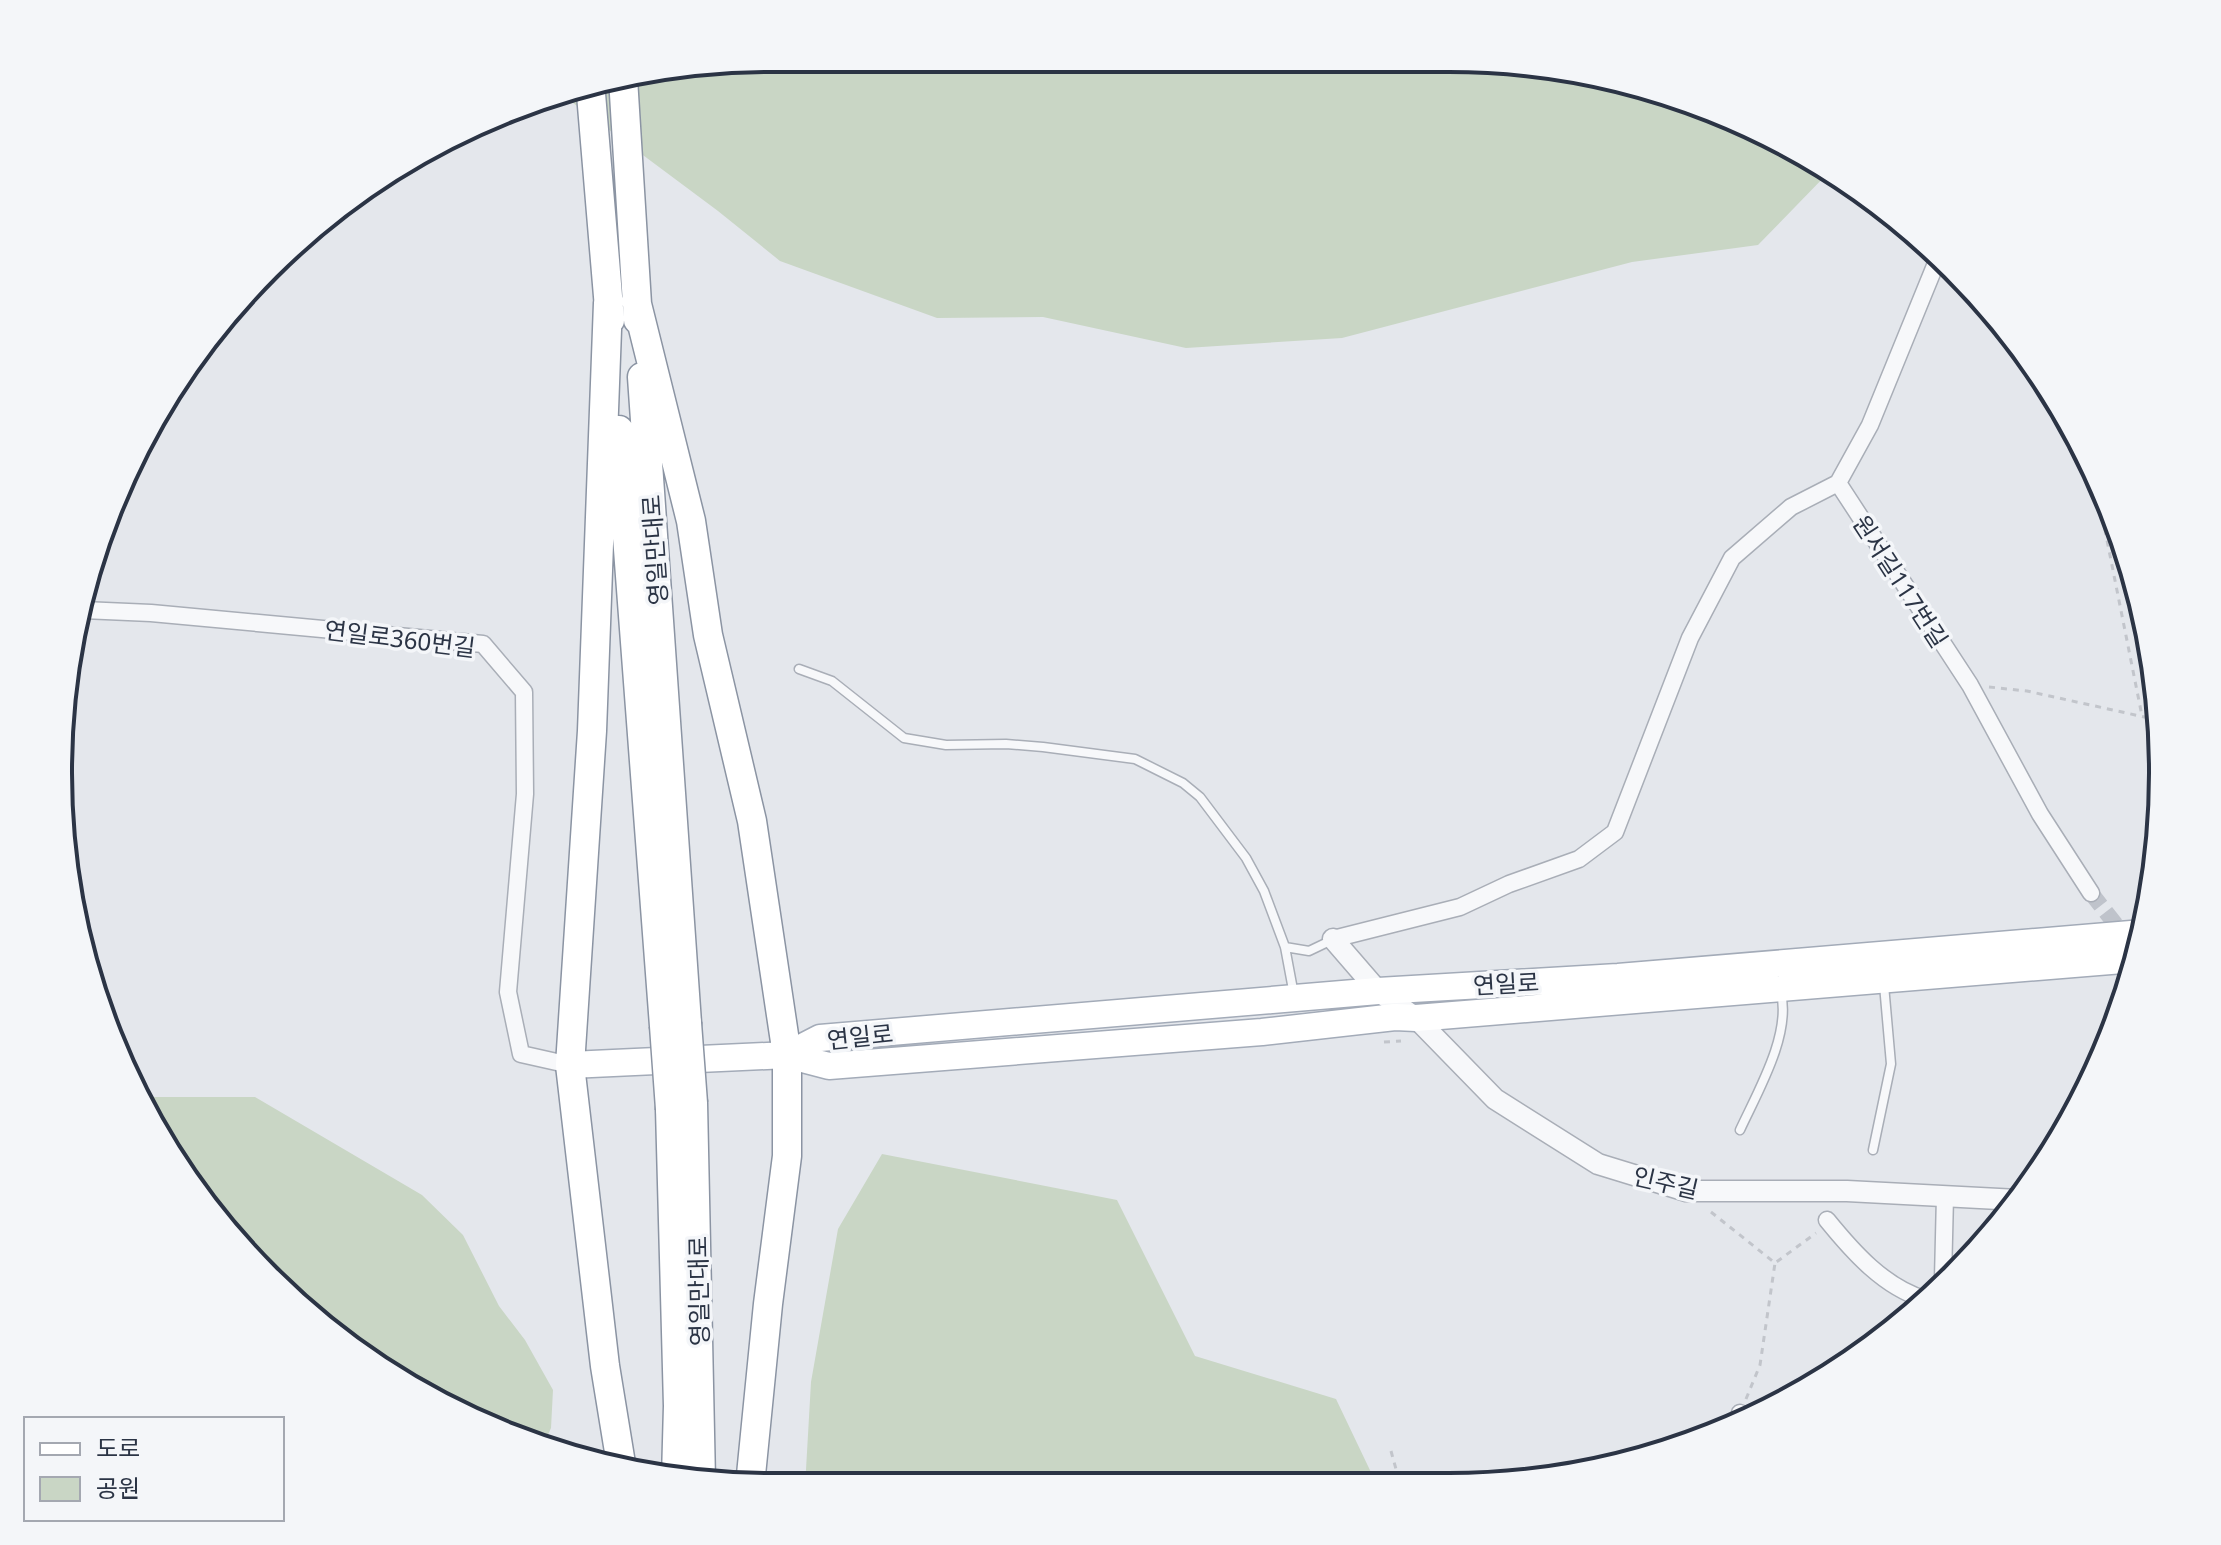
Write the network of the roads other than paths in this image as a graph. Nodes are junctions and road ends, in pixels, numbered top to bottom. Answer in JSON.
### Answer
{"nodes":[{"id":1,"x":623,"y":88,"type":"edge"},
{"id":2,"x":592,"y":96,"type":"edge"},
{"id":3,"x":1934,"y":268,"type":"edge"},
{"id":4,"x":622,"y":302,"type":"junction"},
{"id":5,"x":1838,"y":483,"type":"junction"},
{"id":6,"x":91,"y":610,"type":"edge"},
{"id":7,"x":799,"y":669,"type":"dead end"},
{"id":8,"x":2091,"y":893,"type":"tunnel mouth"},
{"id":9,"x":2130,"y":934,"type":"edge"},
{"id":10,"x":1333,"y":939,"type":"junction"},
{"id":11,"x":1285,"y":947,"type":"junction"},
{"id":12,"x":2123,"y":960,"type":"edge"},
{"id":13,"x":1883,"y":980,"type":"junction"},
{"id":14,"x":1780,"y":988,"type":"junction"},
{"id":15,"x":1378,"y":991,"type":"junction"},
{"id":16,"x":1294,"y":1000,"type":"junction"},
{"id":17,"x":1416,"y":1018,"type":"junction"},
{"id":18,"x":787,"y":1055,"type":"junction"},
{"id":19,"x":570,"y":1065,"type":"junction"},
{"id":20,"x":682,"y":1106,"type":"junction"},
{"id":21,"x":1740,"y":1130,"type":"dead end"},
{"id":22,"x":1873,"y":1150,"type":"dead end"},
{"id":23,"x":1945,"y":1196,"type":"junction"},
{"id":24,"x":2004,"y":1199,"type":"edge"},
{"id":25,"x":1827,"y":1220,"type":"road end"},
{"id":26,"x":1943,"y":1269,"type":"edge"},
{"id":27,"x":1914,"y":1296,"type":"edge"},
{"id":28,"x":620,"y":1456,"type":"edge"},
{"id":29,"x":676,"y":1466,"type":"edge"},
{"id":30,"x":700,"y":1469,"type":"edge"},
{"id":31,"x":751,"y":1473,"type":"edge"}],
"edges":[{"from":1,"to":4,"type":"highway","name":"영일만대로"},
{"from":2,"to":4,"type":"highway","name":"영일만대로"},
{"from":3,"to":5,"type":"street"},
{"from":4,"to":18,"type":"highway"},
{"from":4,"to":19,"type":"highway"},
{"from":4,"to":20,"type":"highway","name":"영일만대로","bridge":true},
{"from":5,"to":8,"type":"street","name":"원서길117번길"},
{"from":5,"to":10,"type":"street"},
{"from":6,"to":19,"type":"street","name":"연일로360번길"},
{"from":7,"to":11,"type":"lane"},
{"from":9,"to":15,"type":"main road","name":"연일로"},
{"from":10,"to":11,"type":"lane"},
{"from":10,"to":15,"type":"street","name":"인주길"},
{"from":11,"to":16,"type":"lane"},
{"from":12,"to":13,"type":"main road","name":"연일로"},
{"from":13,"to":14,"type":"main road","name":"연일로"},
{"from":13,"to":22,"type":"lane"},
{"from":14,"to":17,"type":"main road","name":"연일로"},
{"from":14,"to":21,"type":"lane"},
{"from":15,"to":16,"type":"main road","name":"연일로"},
{"from":15,"to":17,"type":"street","name":"인주길"},
{"from":16,"to":18,"type":"main road","name":"연일로"},
{"from":17,"to":18,"type":"main road","name":"연일로"},
{"from":17,"to":23,"type":"street","name":"인주길"},
{"from":18,"to":19,"type":"main road"},
{"from":18,"to":31,"type":"highway"},
{"from":19,"to":28,"type":"highway"},
{"from":20,"to":29,"type":"highway","name":"영일만대로"},
{"from":20,"to":30,"type":"highway","name":"영일만대로"},
{"from":23,"to":24,"type":"street","name":"인주길"},
{"from":23,"to":26,"type":"street"},
{"from":25,"to":27,"type":"street"}]}
